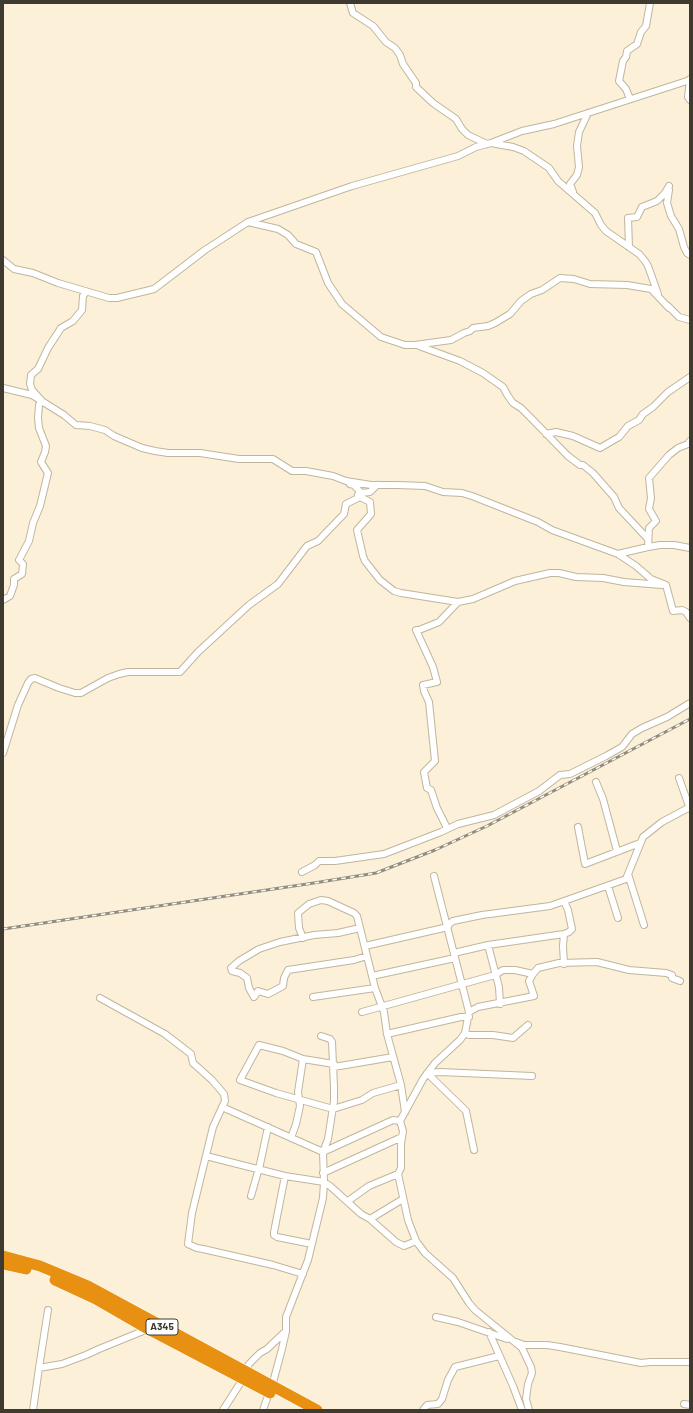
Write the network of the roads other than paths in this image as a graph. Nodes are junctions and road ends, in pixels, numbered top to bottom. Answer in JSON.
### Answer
{"nodes":[{"id":1,"x":350,"y":3,"type":"edge"},
{"id":2,"x":650,"y":3,"type":"edge"},
{"id":3,"x":690,"y":80,"type":"edge"},
{"id":4,"x":630,"y":99,"type":"junction"},
{"id":5,"x":690,"y":100,"type":"edge"},
{"id":6,"x":588,"y":113,"type":"junction"},
{"id":7,"x":489,"y":144,"type":"junction"},
{"id":8,"x":574,"y":194,"type":"junction"},
{"id":9,"x":248,"y":222,"type":"junction"},
{"id":10,"x":629,"y":247,"type":"junction"},
{"id":11,"x":690,"y":255,"type":"edge"},
{"id":12,"x":3,"y":260,"type":"edge"},
{"id":13,"x":86,"y":292,"type":"junction"},
{"id":14,"x":669,"y":308,"type":"junction"},
{"id":15,"x":690,"y":320,"type":"edge"},
{"id":16,"x":416,"y":345,"type":"junction"},
{"id":17,"x":690,"y":377,"type":"edge"},
{"id":18,"x":3,"y":388,"type":"edge"},
{"id":19,"x":42,"y":401,"type":"junction"},
{"id":20,"x":546,"y":434,"type":"junction"},
{"id":21,"x":690,"y":440,"type":"edge"},
{"id":22,"x":346,"y":481,"type":"junction"},
{"id":23,"x":377,"y":485,"type":"junction"},
{"id":24,"x":360,"y":495,"type":"junction"},
{"id":25,"x":648,"y":539,"type":"junction"},
{"id":26,"x":648,"y":547,"type":"junction"},
{"id":27,"x":690,"y":548,"type":"edge"},
{"id":28,"x":618,"y":554,"type":"junction"},
{"id":29,"x":666,"y":585,"type":"junction"},
{"id":30,"x":3,"y":600,"type":"edge"},
{"id":31,"x":458,"y":602,"type":"junction"},
{"id":32,"x":690,"y":607,"type":"edge"},
{"id":33,"x":686,"y":612,"type":"junction"},
{"id":34,"x":690,"y":618,"type":"edge"},
{"id":35,"x":690,"y":703,"type":"edge"},
{"id":36,"x":3,"y":753,"type":"edge"},
{"id":37,"x":679,"y":778,"type":"dead end"},
{"id":38,"x":596,"y":782,"type":"dead end"},
{"id":39,"x":690,"y":808,"type":"edge"},
{"id":40,"x":578,"y":827,"type":"dead end"},
{"id":41,"x":447,"y":828,"type":"junction"},
{"id":42,"x":640,"y":843,"type":"junction"},
{"id":43,"x":617,"y":851,"type":"junction"},
{"id":44,"x":302,"y":872,"type":"dead end"},
{"id":45,"x":628,"y":874,"type":"junction"},
{"id":46,"x":434,"y":876,"type":"dead end"},
{"id":47,"x":608,"y":886,"type":"junction"},
{"id":48,"x":564,"y":901,"type":"junction"},
{"id":49,"x":618,"y":918,"type":"dead end"},
{"id":50,"x":644,"y":925,"type":"dead end"},
{"id":51,"x":448,"y":927,"type":"junction"},
{"id":52,"x":360,"y":928,"type":"junction"},
{"id":53,"x":564,"y":934,"type":"junction"},
{"id":54,"x":303,"y":938,"type":"junction"},
{"id":55,"x":488,"y":945,"type":"junction"},
{"id":56,"x":365,"y":946,"type":"junction"},
{"id":57,"x":367,"y":956,"type":"junction"},
{"id":58,"x":455,"y":956,"type":"junction"},
{"id":59,"x":564,"y":964,"type":"junction"},
{"id":60,"x":534,"y":974,"type":"junction"},
{"id":61,"x":496,"y":975,"type":"junction"},
{"id":62,"x":372,"y":976,"type":"junction"},
{"id":63,"x":680,"y":981,"type":"dead end"},
{"id":64,"x":462,"y":985,"type":"junction"},
{"id":65,"x":375,"y":988,"type":"junction"},
{"id":66,"x":313,"y":997,"type":"dead end"},
{"id":67,"x":100,"y":998,"type":"dead end"},
{"id":68,"x":500,"y":1004,"type":"junction"},
{"id":69,"x":382,"y":1006,"type":"junction"},
{"id":70,"x":362,"y":1012,"type":"dead end"},
{"id":71,"x":469,"y":1015,"type":"junction"},
{"id":72,"x":528,"y":1025,"type":"dead end"},
{"id":73,"x":465,"y":1033,"type":"junction"},
{"id":74,"x":387,"y":1034,"type":"junction"},
{"id":75,"x":321,"y":1036,"type":"dead end"},
{"id":76,"x":393,"y":1057,"type":"junction"},
{"id":77,"x":303,"y":1059,"type":"junction"},
{"id":78,"x":334,"y":1066,"type":"junction"},
{"id":79,"x":427,"y":1074,"type":"junction"},
{"id":80,"x":532,"y":1076,"type":"dead end"},
{"id":81,"x":401,"y":1085,"type":"junction"},
{"id":82,"x":300,"y":1100,"type":"junction"},
{"id":83,"x":222,"y":1107,"type":"junction"},
{"id":84,"x":333,"y":1109,"type":"junction"},
{"id":85,"x":405,"y":1112,"type":"junction"},
{"id":86,"x":400,"y":1120,"type":"junction"},
{"id":87,"x":268,"y":1127,"type":"junction"},
{"id":88,"x":402,"y":1137,"type":"junction"},
{"id":89,"x":291,"y":1138,"type":"junction"},
{"id":90,"x":474,"y":1150,"type":"dead end"},
{"id":91,"x":323,"y":1152,"type":"junction"},
{"id":92,"x":206,"y":1156,"type":"junction"},
{"id":93,"x":259,"y":1169,"type":"junction"},
{"id":94,"x":323,"y":1173,"type":"junction"},
{"id":95,"x":398,"y":1174,"type":"junction"},
{"id":96,"x":285,"y":1176,"type":"junction"},
{"id":97,"x":324,"y":1182,"type":"junction"},
{"id":98,"x":251,"y":1196,"type":"dead end"},
{"id":99,"x":403,"y":1199,"type":"junction"},
{"id":100,"x":348,"y":1201,"type":"junction"},
{"id":101,"x":370,"y":1220,"type":"junction"},
{"id":102,"x":416,"y":1241,"type":"junction"},
{"id":103,"x":312,"y":1244,"type":"junction"},
{"id":104,"x":3,"y":1256,"type":"edge"},
{"id":105,"x":3,"y":1264,"type":"edge"},
{"id":106,"x":303,"y":1274,"type":"junction"},
{"id":107,"x":48,"y":1310,"type":"dead end"},
{"id":108,"x":436,"y":1317,"type":"dead end"},
{"id":109,"x":152,"y":1326,"type":"junction"},
{"id":110,"x":286,"y":1331,"type":"junction"},
{"id":111,"x":489,"y":1332,"type":"junction"},
{"id":112,"x":514,"y":1341,"type":"junction"},
{"id":113,"x":499,"y":1356,"type":"junction"},
{"id":114,"x":690,"y":1362,"type":"edge"},
{"id":115,"x":39,"y":1368,"type":"junction"},
{"id":116,"x":244,"y":1375,"type":"junction"},
{"id":117,"x":271,"y":1389,"type":"junction"},
{"id":118,"x":33,"y":1410,"type":"edge"},
{"id":119,"x":223,"y":1410,"type":"edge"},
{"id":120,"x":263,"y":1410,"type":"edge"},
{"id":121,"x":300,"y":1410,"type":"edge"},
{"id":122,"x":317,"y":1410,"type":"edge"},
{"id":123,"x":423,"y":1410,"type":"edge"},
{"id":124,"x":522,"y":1410,"type":"edge"},
{"id":125,"x":529,"y":1410,"type":"edge"}],
"edges":[{"from":1,"to":7,"type":"street"},
{"from":2,"to":4,"type":"street"},
{"from":3,"to":4,"type":"street"},
{"from":3,"to":5,"type":"street"},
{"from":4,"to":6,"type":"street"},
{"from":6,"to":7,"type":"street"},
{"from":6,"to":8,"type":"street"},
{"from":7,"to":8,"type":"street"},
{"from":7,"to":9,"type":"street"},
{"from":8,"to":10,"type":"street"},
{"from":9,"to":13,"type":"street"},
{"from":9,"to":16,"type":"street"},
{"from":10,"to":11,"type":"street"},
{"from":10,"to":14,"type":"street"},
{"from":12,"to":13,"type":"street"},
{"from":13,"to":19,"type":"street"},
{"from":14,"to":15,"type":"street"},
{"from":14,"to":16,"type":"street"},
{"from":16,"to":20,"type":"street"},
{"from":17,"to":20,"type":"street"},
{"from":18,"to":19,"type":"street"},
{"from":19,"to":22,"type":"street"},
{"from":19,"to":30,"type":"street"},
{"from":20,"to":25,"type":"street"},
{"from":21,"to":25,"type":"street"},
{"from":22,"to":23,"type":"street"},
{"from":22,"to":24,"type":"street"},
{"from":23,"to":24,"type":"street"},
{"from":23,"to":28,"type":"street"},
{"from":24,"to":31,"type":"street"},
{"from":24,"to":36,"type":"street"},
{"from":25,"to":26,"type":"street"},
{"from":26,"to":27,"type":"street"},
{"from":26,"to":28,"type":"street"},
{"from":28,"to":29,"type":"street"},
{"from":29,"to":31,"type":"street"},
{"from":29,"to":33,"type":"street"},
{"from":31,"to":41,"type":"street"},
{"from":32,"to":33,"type":"street"},
{"from":33,"to":34,"type":"street"},
{"from":35,"to":41,"type":"street"},
{"from":37,"to":39,"type":"street"},
{"from":38,"to":43,"type":"street"},
{"from":39,"to":42,"type":"street"},
{"from":40,"to":43,"type":"street"},
{"from":41,"to":44,"type":"street"},
{"from":42,"to":43,"type":"street"},
{"from":42,"to":45,"type":"street"},
{"from":45,"to":47,"type":"street"},
{"from":45,"to":50,"type":"street"},
{"from":46,"to":51,"type":"street"},
{"from":47,"to":48,"type":"street"},
{"from":47,"to":49,"type":"street"},
{"from":48,"to":51,"type":"street"},
{"from":48,"to":53,"type":"street"},
{"from":51,"to":56,"type":"street"},
{"from":51,"to":58,"type":"street"},
{"from":52,"to":54,"type":"street"},
{"from":52,"to":54,"type":"street"},
{"from":52,"to":56,"type":"street"},
{"from":53,"to":55,"type":"street"},
{"from":53,"to":59,"type":"street"},
{"from":54,"to":57,"type":"street"},
{"from":55,"to":58,"type":"street"},
{"from":55,"to":61,"type":"street"},
{"from":56,"to":57,"type":"street"},
{"from":57,"to":62,"type":"street"},
{"from":58,"to":62,"type":"street"},
{"from":58,"to":64,"type":"street"},
{"from":59,"to":60,"type":"street"},
{"from":59,"to":63,"type":"street"},
{"from":60,"to":61,"type":"street"},
{"from":60,"to":68,"type":"street"},
{"from":61,"to":64,"type":"street"},
{"from":61,"to":68,"type":"street"},
{"from":62,"to":65,"type":"street"},
{"from":64,"to":69,"type":"street"},
{"from":64,"to":71,"type":"street"},
{"from":65,"to":66,"type":"street"},
{"from":65,"to":69,"type":"street"},
{"from":67,"to":83,"type":"street"},
{"from":68,"to":71,"type":"street"},
{"from":69,"to":70,"type":"street"},
{"from":69,"to":74,"type":"street"},
{"from":71,"to":73,"type":"street"},
{"from":71,"to":74,"type":"street"},
{"from":72,"to":73,"type":"street"},
{"from":73,"to":79,"type":"street"},
{"from":74,"to":76,"type":"street"},
{"from":75,"to":78,"type":"street"},
{"from":76,"to":78,"type":"street"},
{"from":76,"to":81,"type":"street"},
{"from":77,"to":78,"type":"street"},
{"from":77,"to":82,"type":"street"},
{"from":77,"to":82,"type":"street"},
{"from":78,"to":84,"type":"street"},
{"from":79,"to":80,"type":"street"},
{"from":79,"to":85,"type":"street"},
{"from":79,"to":90,"type":"street"},
{"from":81,"to":84,"type":"street"},
{"from":81,"to":85,"type":"street"},
{"from":82,"to":84,"type":"street"},
{"from":82,"to":89,"type":"street"},
{"from":83,"to":87,"type":"street"},
{"from":83,"to":92,"type":"street"},
{"from":84,"to":91,"type":"street"},
{"from":85,"to":86,"type":"street"},
{"from":86,"to":88,"type":"street"},
{"from":86,"to":91,"type":"street"},
{"from":87,"to":89,"type":"street"},
{"from":87,"to":93,"type":"street"},
{"from":88,"to":94,"type":"street"},
{"from":88,"to":95,"type":"street"},
{"from":89,"to":91,"type":"street"},
{"from":91,"to":94,"type":"street"},
{"from":92,"to":93,"type":"street"},
{"from":92,"to":106,"type":"street"},
{"from":93,"to":96,"type":"street"},
{"from":93,"to":98,"type":"street"},
{"from":94,"to":97,"type":"street"},
{"from":95,"to":99,"type":"street"},
{"from":95,"to":100,"type":"street"},
{"from":96,"to":97,"type":"street"},
{"from":96,"to":103,"type":"street"},
{"from":97,"to":100,"type":"street"},
{"from":97,"to":103,"type":"street"},
{"from":99,"to":101,"type":"street"},
{"from":99,"to":102,"type":"street"},
{"from":100,"to":101,"type":"street"},
{"from":101,"to":102,"type":"street"},
{"from":102,"to":112,"type":"street"},
{"from":103,"to":106,"type":"street"},
{"from":104,"to":109,"type":"highway","number":"A345"},
{"from":105,"to":109,"type":"highway","number":"A345"},
{"from":106,"to":110,"type":"street"},
{"from":107,"to":115,"type":"street"},
{"from":108,"to":111,"type":"street"},
{"from":109,"to":115,"type":"street"},
{"from":109,"to":116,"type":"highway","number":"A345"},
{"from":110,"to":116,"type":"street"},
{"from":110,"to":117,"type":"street"},
{"from":111,"to":112,"type":"street"},
{"from":111,"to":113,"type":"street"},
{"from":112,"to":114,"type":"street"},
{"from":112,"to":125,"type":"street"},
{"from":113,"to":123,"type":"street"},
{"from":113,"to":124,"type":"street"},
{"from":115,"to":118,"type":"street"},
{"from":116,"to":117,"type":"highway","number":"A345"},
{"from":116,"to":119,"type":"street"},
{"from":117,"to":120,"type":"street"},
{"from":117,"to":121,"type":"highway","number":"A345"},
{"from":117,"to":122,"type":"highway","number":"A345"}]}
